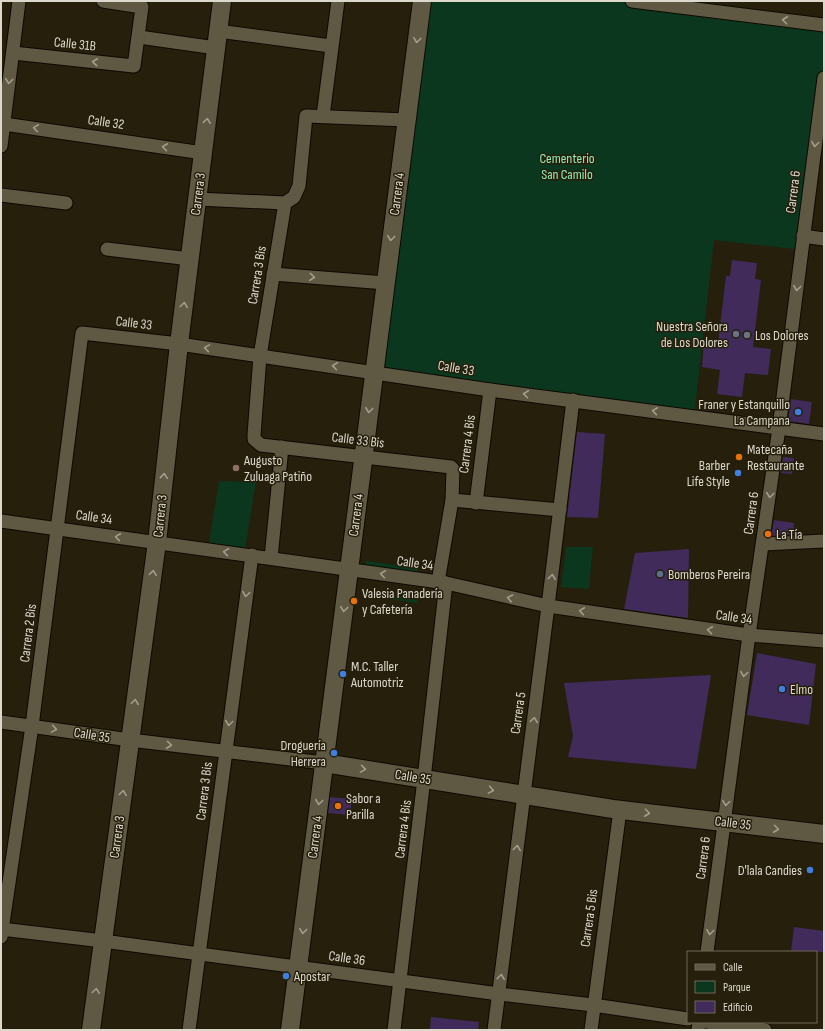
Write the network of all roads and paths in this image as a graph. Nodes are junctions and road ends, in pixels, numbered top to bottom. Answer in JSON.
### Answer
{"nodes":[{"id":1,"x":20,"y":1,"type":"edge"},
{"id":2,"x":103,"y":1,"type":"edge"},
{"id":3,"x":222,"y":1,"type":"edge"},
{"id":4,"x":338,"y":1,"type":"edge"},
{"id":5,"x":422,"y":1,"type":"edge"},
{"id":6,"x":632,"y":1,"type":"edge"},
{"id":7,"x":824,"y":25,"type":"edge"},
{"id":8,"x":139,"y":37,"type":"junction"},
{"id":9,"x":217,"y":39,"type":"junction"},
{"id":10,"x":331,"y":46,"type":"junction"},
{"id":11,"x":12,"y":54,"type":"junction"},
{"id":12,"x":824,"y":78,"type":"edge"},
{"id":13,"x":323,"y":116,"type":"junction"},
{"id":14,"x":407,"y":120,"type":"junction"},
{"id":15,"x":4,"y":124,"type":"junction"},
{"id":16,"x":1,"y":146,"type":"edge"},
{"id":17,"x":203,"y":153,"type":"junction"},
{"id":18,"x":1,"y":195,"type":"edge"},
{"id":19,"x":197,"y":199,"type":"junction"},
{"id":20,"x":66,"y":203,"type":"dead end"},
{"id":21,"x":285,"y":203,"type":"junction"},
{"id":22,"x":803,"y":236,"type":"junction"},
{"id":23,"x":824,"y":238,"type":"edge"},
{"id":24,"x":106,"y":249,"type":"dead end"},
{"id":25,"x":190,"y":259,"type":"junction"},
{"id":26,"x":273,"y":274,"type":"junction"},
{"id":27,"x":386,"y":283,"type":"junction"},
{"id":28,"x":82,"y":333,"type":"joint"},
{"id":29,"x":179,"y":344,"type":"junction"},
{"id":30,"x":260,"y":356,"type":"junction"},
{"id":31,"x":374,"y":372,"type":"junction"},
{"id":32,"x":490,"y":390,"type":"junction"},
{"id":33,"x":573,"y":400,"type":"junction"},
{"id":34,"x":779,"y":428,"type":"junction"},
{"id":35,"x":824,"y":434,"type":"edge"},
{"id":36,"x":256,"y":442,"type":"joint"},
{"id":37,"x":282,"y":447,"type":"junction"},
{"id":38,"x":363,"y":456,"type":"junction"},
{"id":39,"x":452,"y":500,"type":"junction"},
{"id":40,"x":476,"y":503,"type":"junction"},
{"id":41,"x":560,"y":510,"type":"junction"},
{"id":42,"x":1,"y":521,"type":"edge"},
{"id":43,"x":57,"y":528,"type":"junction"},
{"id":44,"x":824,"y":541,"type":"edge"},
{"id":45,"x":157,"y":542,"type":"junction"},
{"id":46,"x":763,"y":544,"type":"junction"},
{"id":47,"x":252,"y":555,"type":"junction"},
{"id":48,"x":271,"y":558,"type":"junction"},
{"id":49,"x":349,"y":569,"type":"junction"},
{"id":50,"x":442,"y":582,"type":"junction"},
{"id":51,"x":548,"y":606,"type":"junction"},
{"id":52,"x":749,"y":635,"type":"junction"},
{"id":53,"x":824,"y":641,"type":"edge"},
{"id":54,"x":1,"y":722,"type":"edge"},
{"id":55,"x":32,"y":726,"type":"junction"},
{"id":56,"x":130,"y":740,"type":"junction"},
{"id":57,"x":226,"y":752,"type":"junction"},
{"id":58,"x":324,"y":763,"type":"junction"},
{"id":59,"x":424,"y":779,"type":"junction"},
{"id":60,"x":523,"y":796,"type":"junction"},
{"id":61,"x":620,"y":810,"type":"junction"},
{"id":62,"x":723,"y":822,"type":"junction"},
{"id":63,"x":824,"y":834,"type":"edge"},
{"id":64,"x":1,"y":932,"type":"edge"},
{"id":65,"x":103,"y":941,"type":"junction"},
{"id":66,"x":707,"y":951,"type":"edge"},
{"id":67,"x":199,"y":954,"type":"junction"},
{"id":68,"x":298,"y":967,"type":"junction"},
{"id":69,"x":401,"y":981,"type":"junction"},
{"id":70,"x":499,"y":994,"type":"junction"},
{"id":71,"x":593,"y":1005,"type":"junction"},
{"id":72,"x":687,"y":1019,"type":"edge"},
{"id":73,"x":714,"y":1023,"type":"edge"},
{"id":74,"x":91,"y":1030,"type":"edge"},
{"id":75,"x":189,"y":1030,"type":"edge"},
{"id":76,"x":290,"y":1030,"type":"edge"},
{"id":77,"x":394,"y":1030,"type":"edge"},
{"id":78,"x":494,"y":1030,"type":"edge"},
{"id":79,"x":591,"y":1030,"type":"edge"},
{"id":80,"x":766,"y":1030,"type":"edge"}],
"edges":[{"from":1,"to":11,"type":"street"},
{"from":2,"to":8,"type":"street"},
{"from":3,"to":9,"type":"street","name":"Carrera 3"},
{"from":4,"to":10,"type":"street"},
{"from":5,"to":14,"type":"street","name":"Carrera 4","one_way":true},
{"from":7,"to":6,"type":"street","one_way":true},
{"from":8,"to":9,"type":"street"},
{"from":8,"to":11,"type":"street","name":"Calle 31B","one_way":true},
{"from":9,"to":10,"type":"street"},
{"from":17,"to":9,"type":"street","name":"Carrera 3","one_way":true},
{"from":10,"to":13,"type":"street"},
{"from":11,"to":15,"type":"street","one_way":true},
{"from":12,"to":22,"type":"street","name":"Carrera 6","one_way":true},
{"from":13,"to":14,"type":"street"},
{"from":13,"to":21,"type":"street"},
{"from":14,"to":27,"type":"street","name":"Carrera 4","one_way":true},
{"from":15,"to":16,"type":"street"},
{"from":17,"to":15,"type":"street","name":"Calle 32","one_way":true},
{"from":17,"to":19,"type":"street","name":"Carrera 3"},
{"from":18,"to":20,"type":"street"},
{"from":19,"to":21,"type":"street"},
{"from":19,"to":25,"type":"street","name":"Carrera 3"},
{"from":21,"to":26,"type":"street","name":"Carrera 3 Bis"},
{"from":22,"to":23,"type":"street"},
{"from":22,"to":34,"type":"street","name":"Carrera 6","one_way":true},
{"from":24,"to":25,"type":"street"},
{"from":29,"to":25,"type":"street","name":"Carrera 3","one_way":true},
{"from":26,"to":27,"type":"street","one_way":true},
{"from":26,"to":30,"type":"street","name":"Carrera 3 Bis"},
{"from":27,"to":31,"type":"street","name":"Carrera 4"},
{"from":28,"to":29,"type":"street","name":"Calle 33"},
{"from":28,"to":43,"type":"street","name":"Carrera 2 Bis"},
{"from":30,"to":29,"type":"street","name":"Calle 33","one_way":true},
{"from":45,"to":29,"type":"street","name":"Carrera 3","one_way":true},
{"from":31,"to":30,"type":"street","name":"Calle 33","one_way":true},
{"from":30,"to":36,"type":"street","name":"Carrera 3 Bis"},
{"from":31,"to":32,"type":"street","name":"Calle 33"},
{"from":31,"to":38,"type":"street","name":"Carrera 4","one_way":true},
{"from":33,"to":32,"type":"street","name":"Calle 33","one_way":true},
{"from":32,"to":40,"type":"street","name":"Carrera 4 Bis"},
{"from":34,"to":33,"type":"street","name":"Calle 33","one_way":true},
{"from":33,"to":41,"type":"street","name":"Carrera 5"},
{"from":34,"to":35,"type":"street","name":"Calle 33"},
{"from":34,"to":46,"type":"street","name":"Carrera 6","one_way":true},
{"from":36,"to":37,"type":"street","name":"Calle 33 Bis"},
{"from":37,"to":38,"type":"street","name":"Calle 33 Bis"},
{"from":37,"to":48,"type":"street"},
{"from":38,"to":39,"type":"street","name":"Calle 33 Bis"},
{"from":38,"to":49,"type":"street","name":"Carrera 4"},
{"from":39,"to":40,"type":"street"},
{"from":39,"to":50,"type":"street"},
{"from":40,"to":41,"type":"street"},
{"from":51,"to":41,"type":"street","name":"Carrera 5","one_way":true},
{"from":42,"to":43,"type":"street","name":"Calle 34"},
{"from":45,"to":43,"type":"street","name":"Calle 34","one_way":true},
{"from":43,"to":55,"type":"street","name":"Carrera 2 Bis"},
{"from":44,"to":46,"type":"street"},
{"from":47,"to":45,"type":"street","name":"Calle 34","one_way":true},
{"from":56,"to":45,"type":"street","name":"Carrera 3","one_way":true},
{"from":46,"to":52,"type":"street","name":"Carrera 6"},
{"from":47,"to":48,"type":"street","name":"Calle 34"},
{"from":47,"to":57,"type":"street","name":"Carrera 3 Bis","one_way":true},
{"from":48,"to":49,"type":"street","name":"Calle 34"},
{"from":50,"to":49,"type":"street","name":"Calle 34","one_way":true},
{"from":49,"to":58,"type":"street","name":"Carrera 4","one_way":true},
{"from":51,"to":50,"type":"street","name":"Calle 34","one_way":true},
{"from":50,"to":59,"type":"street","name":"Carrera 4 Bis"},
{"from":52,"to":51,"type":"street","name":"Calle 34","one_way":true},
{"from":60,"to":51,"type":"street","name":"Carrera 5","one_way":true},
{"from":52,"to":53,"type":"street","name":"Calle 34"},
{"from":52,"to":62,"type":"street","name":"Carrera 6","one_way":true},
{"from":54,"to":55,"type":"street","name":"Calle 35"},
{"from":55,"to":56,"type":"street","name":"Calle 35","one_way":true},
{"from":55,"to":64,"type":"street","name":"Carrera 2 Bis"},
{"from":56,"to":57,"type":"street","name":"Calle 35","one_way":true},
{"from":65,"to":56,"type":"street","name":"Carrera 3","one_way":true},
{"from":57,"to":58,"type":"street","name":"Calle 35"},
{"from":57,"to":67,"type":"street","name":"Carrera 3 Bis"},
{"from":58,"to":59,"type":"street","name":"Calle 35","one_way":true},
{"from":58,"to":68,"type":"street","name":"Carrera 4","one_way":true},
{"from":59,"to":60,"type":"street","name":"Calle 35","one_way":true},
{"from":59,"to":69,"type":"street","name":"Carrera 4 Bis"},
{"from":60,"to":61,"type":"street","name":"Calle 35"},
{"from":70,"to":60,"type":"street","name":"Carrera 5","one_way":true},
{"from":61,"to":62,"type":"street","name":"Calle 35","one_way":true},
{"from":61,"to":71,"type":"street","name":"Carrera 5 Bis"},
{"from":62,"to":63,"type":"street","name":"Calle 35","one_way":true},
{"from":62,"to":66,"type":"street","name":"Carrera 6","one_way":true},
{"from":64,"to":65,"type":"street","name":"Calle 36"},
{"from":65,"to":67,"type":"street","name":"Calle 36"},
{"from":74,"to":65,"type":"street","name":"Carrera 3","one_way":true},
{"from":67,"to":68,"type":"street","name":"Calle 36"},
{"from":67,"to":75,"type":"street","name":"Carrera 3 Bis"},
{"from":68,"to":69,"type":"street","name":"Calle 36"},
{"from":68,"to":76,"type":"street","name":"Carrera 4"},
{"from":69,"to":70,"type":"street","name":"Calle 36"},
{"from":69,"to":77,"type":"street","name":"Carrera 4 Bis"},
{"from":70,"to":71,"type":"street","name":"Calle 36"},
{"from":70,"to":78,"type":"street","name":"Carrera 5"},
{"from":71,"to":72,"type":"street","name":"Calle 36"},
{"from":71,"to":79,"type":"street","name":"Carrera 5 Bis"},
{"from":73,"to":80,"type":"street"}]}
